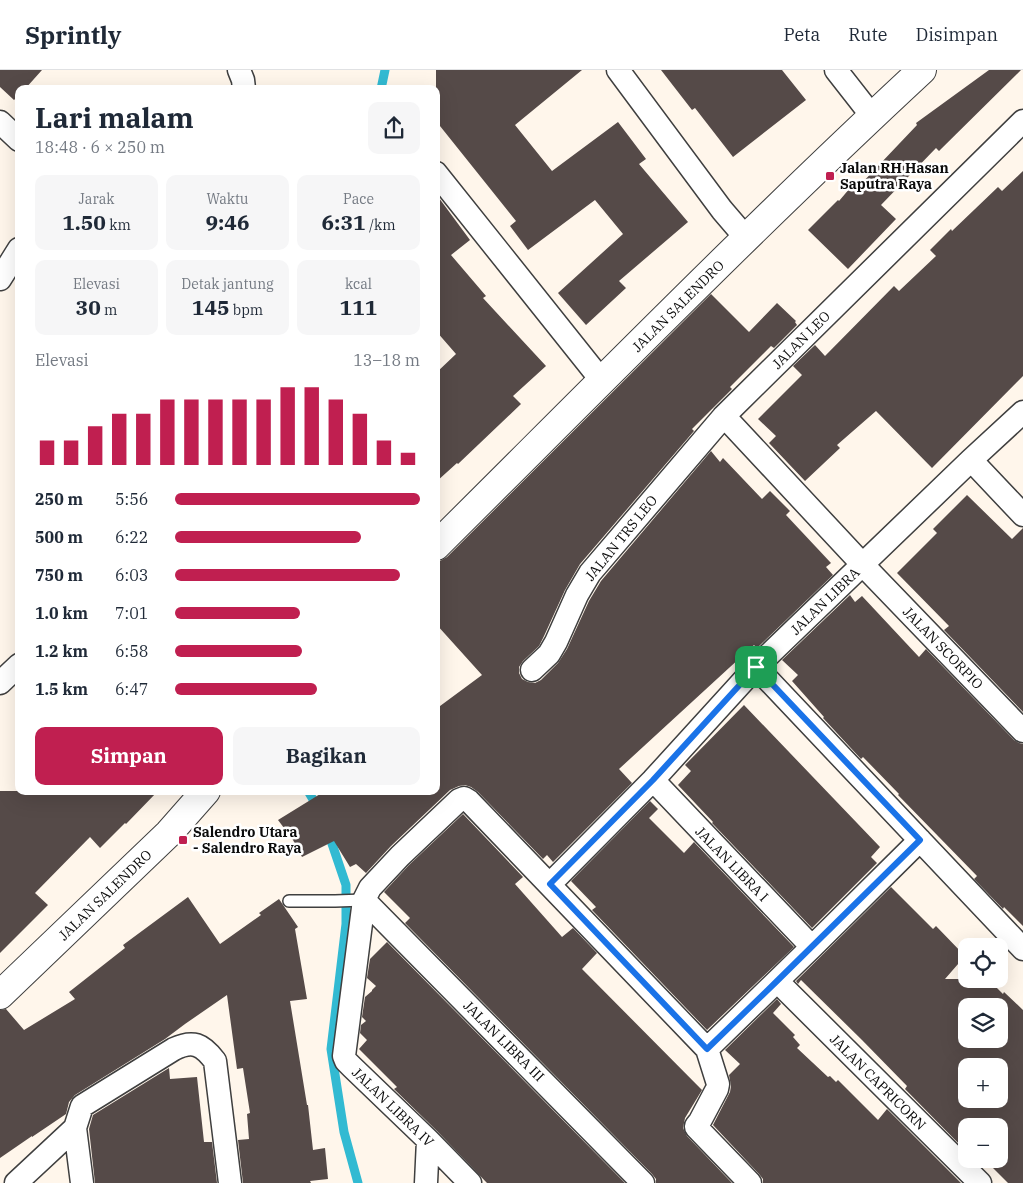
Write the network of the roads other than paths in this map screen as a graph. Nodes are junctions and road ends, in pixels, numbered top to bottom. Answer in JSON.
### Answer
{"nodes":[{"id":1,"x":239,"y":70,"type":"edge"},
{"id":2,"x":618,"y":70,"type":"edge"},
{"id":3,"x":836,"y":70,"type":"edge"},
{"id":4,"x":922,"y":70,"type":"edge"},
{"id":5,"x":244,"y":85,"type":"edge"},
{"id":6,"x":872,"y":116,"type":"junction"},
{"id":7,"x":1023,"y":121,"type":"edge"},
{"id":8,"x":440,"y":178,"type":"edge"},
{"id":9,"x":746,"y":238,"type":"junction"},
{"id":10,"x":15,"y":255,"type":"edge"},
{"id":11,"x":0,"y":279,"type":"edge"},
{"id":12,"x":602,"y":381,"type":"junction"},
{"id":13,"x":1023,"y":412,"type":"edge"},
{"id":14,"x":724,"y":416,"type":"junction"},
{"id":15,"x":971,"y":460,"type":"junction"},
{"id":16,"x":1023,"y":515,"type":"edge"},
{"id":17,"x":440,"y":542,"type":"edge"},
{"id":18,"x":863,"y":565,"type":"junction"},
{"id":19,"x":756,"y":667,"type":"junction"},
{"id":20,"x":15,"y":669,"type":"edge"},
{"id":21,"x":532,"y":670,"type":"dead end"},
{"id":22,"x":0,"y":683,"type":"edge"},
{"id":23,"x":1023,"y":731,"type":"edge"},
{"id":24,"x":653,"y":780,"type":"junction"},
{"id":25,"x":202,"y":795,"type":"edge"},
{"id":26,"x":920,"y":840,"type":"junction"},
{"id":27,"x":550,"y":884,"type":"junction"},
{"id":28,"x":358,"y":900,"type":"junction"},
{"id":29,"x":290,"y":901,"type":"dead end"},
{"id":30,"x":812,"y":947,"type":"junction"},
{"id":31,"x":1023,"y":949,"type":"edge"},
{"id":32,"x":777,"y":981,"type":"junction"},
{"id":33,"x":0,"y":995,"type":"edge"},
{"id":34,"x":707,"y":1049,"type":"junction"},
{"id":35,"x":75,"y":1128,"type":"junction"},
{"id":36,"x":428,"y":1140,"type":"junction"},
{"id":37,"x":16,"y":1183,"type":"edge"},
{"id":38,"x":82,"y":1183,"type":"edge"},
{"id":39,"x":230,"y":1183,"type":"edge"},
{"id":40,"x":426,"y":1183,"type":"edge"},
{"id":41,"x":470,"y":1183,"type":"edge"},
{"id":42,"x":643,"y":1183,"type":"edge"},
{"id":43,"x":750,"y":1183,"type":"edge"},
{"id":44,"x":980,"y":1183,"type":"edge"}],
"edges":[{"from":1,"to":5,"type":"street"},
{"from":2,"to":9,"type":"street"},
{"from":3,"to":6,"type":"street"},
{"from":4,"to":6,"type":"street","name":"JALAN SALENDRO"},
{"from":6,"to":9,"type":"street","name":"JALAN SALENDRO"},
{"from":7,"to":14,"type":"street","name":"JALAN LEO"},
{"from":8,"to":12,"type":"street"},
{"from":9,"to":12,"type":"street","name":"JALAN SALENDRO"},
{"from":10,"to":11,"type":"street"},
{"from":12,"to":17,"type":"street","name":"JALAN SALENDRO"},
{"from":13,"to":15,"type":"street","name":"JALAN LIBRA"},
{"from":14,"to":18,"type":"street"},
{"from":14,"to":21,"type":"street","name":"JALAN TRS LEO"},
{"from":15,"to":16,"type":"street"},
{"from":15,"to":18,"type":"street","name":"JALAN LIBRA"},
{"from":18,"to":19,"type":"street","name":"JALAN LIBRA"},
{"from":18,"to":23,"type":"street","name":"JALAN SCORPIO"},
{"from":19,"to":24,"type":"street","name":"JALAN LIBRA"},
{"from":19,"to":26,"type":"street"},
{"from":20,"to":22,"type":"street"},
{"from":24,"to":27,"type":"street","name":"JALAN LIBRA"},
{"from":24,"to":30,"type":"street","name":"JALAN LIBRA I"},
{"from":25,"to":33,"type":"street","name":"JALAN SALENDRO"},
{"from":26,"to":30,"type":"street"},
{"from":26,"to":31,"type":"street"},
{"from":27,"to":28,"type":"street"},
{"from":27,"to":34,"type":"street"},
{"from":28,"to":29,"type":"lane"},
{"from":28,"to":36,"type":"street","name":"JALAN LIBRA IV"},
{"from":28,"to":42,"type":"street","name":"JALAN LIBRA III"},
{"from":30,"to":32,"type":"street"},
{"from":32,"to":34,"type":"street"},
{"from":32,"to":44,"type":"street","name":"JALAN CAPRICORN"},
{"from":34,"to":43,"type":"street"},
{"from":35,"to":37,"type":"street"},
{"from":35,"to":38,"type":"street"},
{"from":35,"to":39,"type":"street"},
{"from":36,"to":40,"type":"street"},
{"from":36,"to":41,"type":"street","name":"JALAN LIBRA IV"}]}
